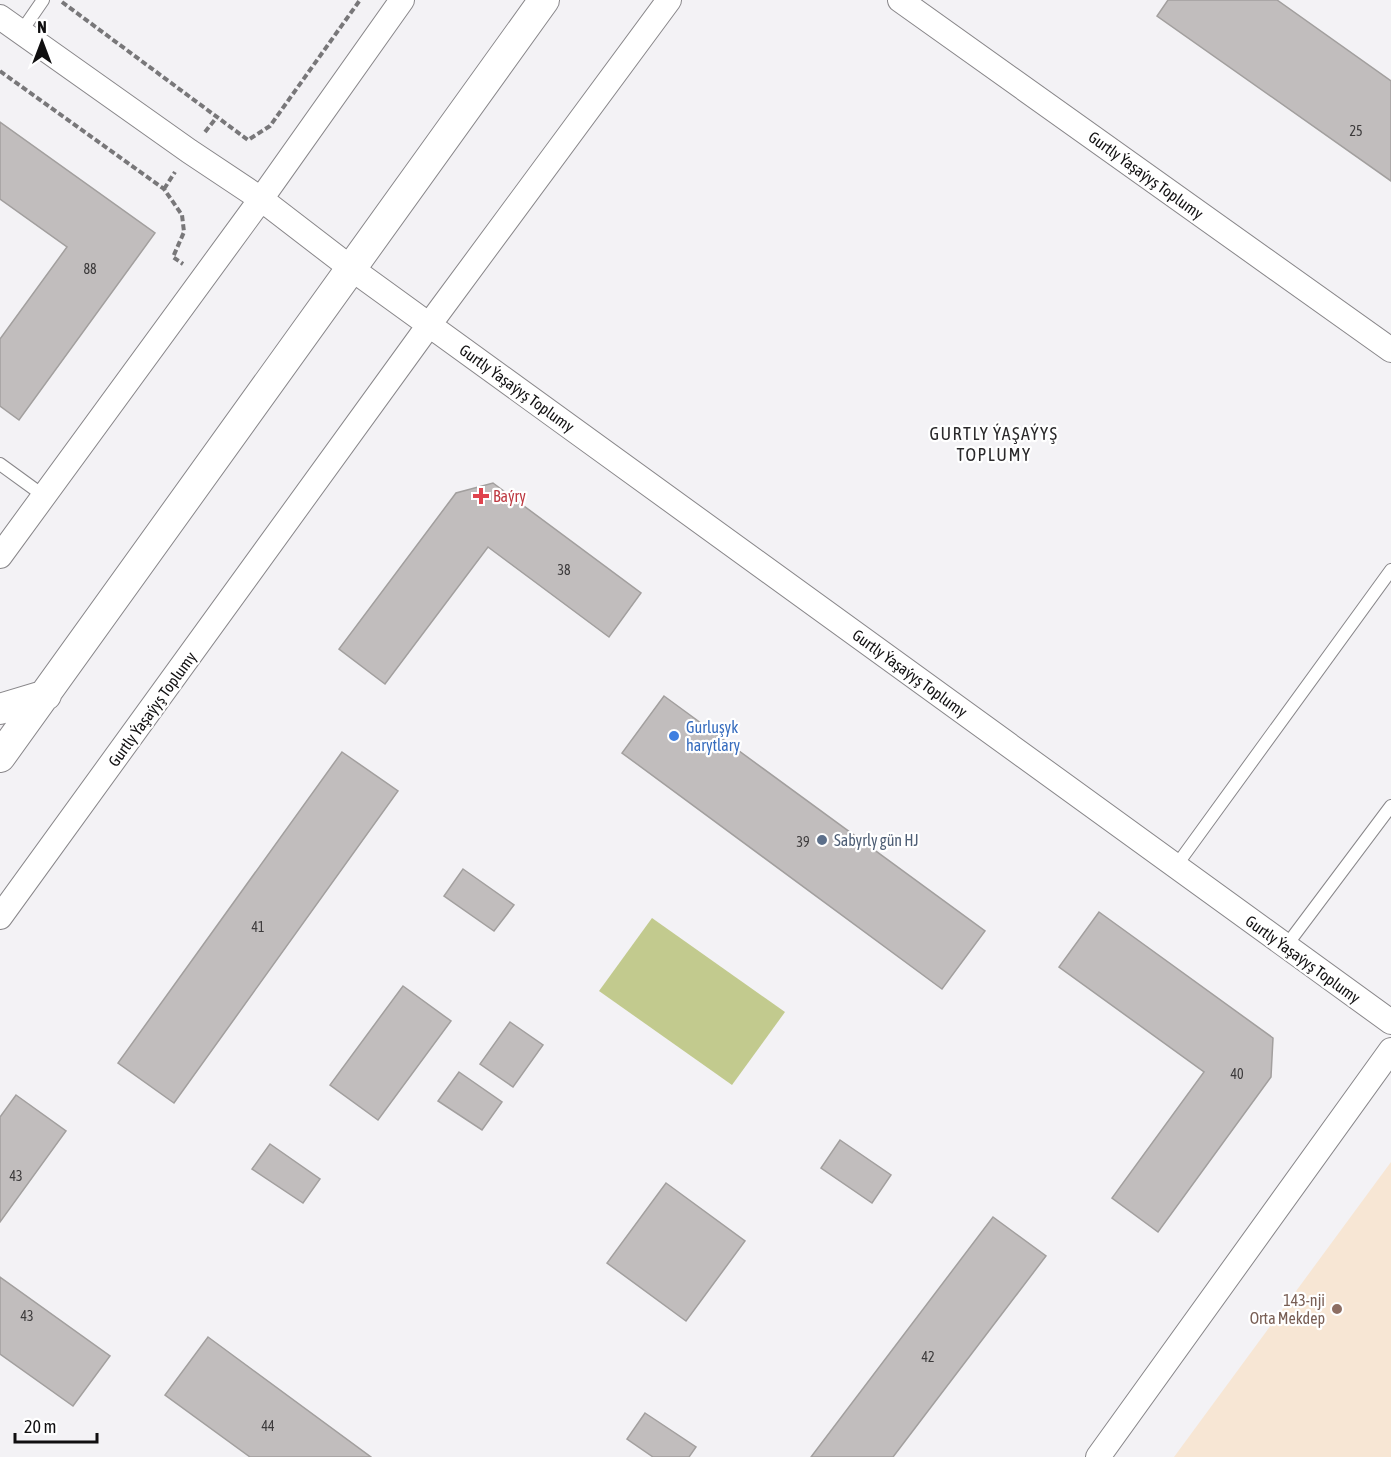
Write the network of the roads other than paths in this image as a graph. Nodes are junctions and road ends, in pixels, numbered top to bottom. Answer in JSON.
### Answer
{"nodes":[{"id":1,"x":43,"y":0,"type":"edge"},
{"id":2,"x":402,"y":0,"type":"edge"},
{"id":3,"x":544,"y":0,"type":"edge"},
{"id":4,"x":669,"y":0,"type":"edge"},
{"id":5,"x":900,"y":0,"type":"edge"},
{"id":6,"x":0,"y":17,"type":"edge"},
{"id":7,"x":21,"y":32,"type":"junction"},
{"id":8,"x":261,"y":199,"type":"junction"},
{"id":9,"x":352,"y":269,"type":"junction"},
{"id":10,"x":429,"y":325,"type":"junction"},
{"id":11,"x":1391,"y":350,"type":"edge"},
{"id":12,"x":0,"y":464,"type":"edge"},
{"id":13,"x":44,"y":496,"type":"junction"},
{"id":14,"x":0,"y":556,"type":"edge"},
{"id":15,"x":1391,"y":570,"type":"edge"},
{"id":16,"x":46,"y":695,"type":"junction"},
{"id":17,"x":0,"y":710,"type":"edge"},
{"id":18,"x":0,"y":757,"type":"edge"},
{"id":19,"x":1391,"y":806,"type":"edge"},
{"id":20,"x":1176,"y":866,"type":"junction"},
{"id":21,"x":0,"y":917,"type":"edge"},
{"id":22,"x":1286,"y":946,"type":"junction"},
{"id":23,"x":1391,"y":1022,"type":"edge"},
{"id":24,"x":1391,"y":1050,"type":"edge"},
{"id":25,"x":1098,"y":1457,"type":"edge"}],
"edges":[{"from":1,"to":7,"type":"lane"},
{"from":2,"to":8,"type":"street"},
{"from":3,"to":9,"type":"street"},
{"from":4,"to":10,"type":"street","name":"Gurtly Ýaşaýyş Toplumy"},
{"from":5,"to":11,"type":"street","name":"Gurtly Ýaşaýyş Toplumy"},
{"from":6,"to":7,"type":"street"},
{"from":7,"to":8,"type":"street"},
{"from":8,"to":9,"type":"street","name":"Gurtly Ýaşaýyş Toplumy"},
{"from":8,"to":13,"type":"street"},
{"from":9,"to":10,"type":"street","name":"Gurtly Ýaşaýyş Toplumy"},
{"from":9,"to":16,"type":"street"},
{"from":10,"to":20,"type":"street","name":"Gurtly Ýaşaýyş Toplumy"},
{"from":10,"to":21,"type":"street","name":"Gurtly Ýaşaýyş Toplumy"},
{"from":12,"to":13,"type":"lane"},
{"from":13,"to":14,"type":"street"},
{"from":15,"to":20,"type":"lane"},
{"from":16,"to":17,"type":"street"},
{"from":16,"to":18,"type":"street"},
{"from":19,"to":22,"type":"lane"},
{"from":20,"to":22,"type":"street","name":"Gurtly Ýaşaýyş Toplumy"},
{"from":22,"to":23,"type":"street","name":"Gurtly Ýaşaýyş Toplumy"},
{"from":24,"to":25,"type":"street"}]}
